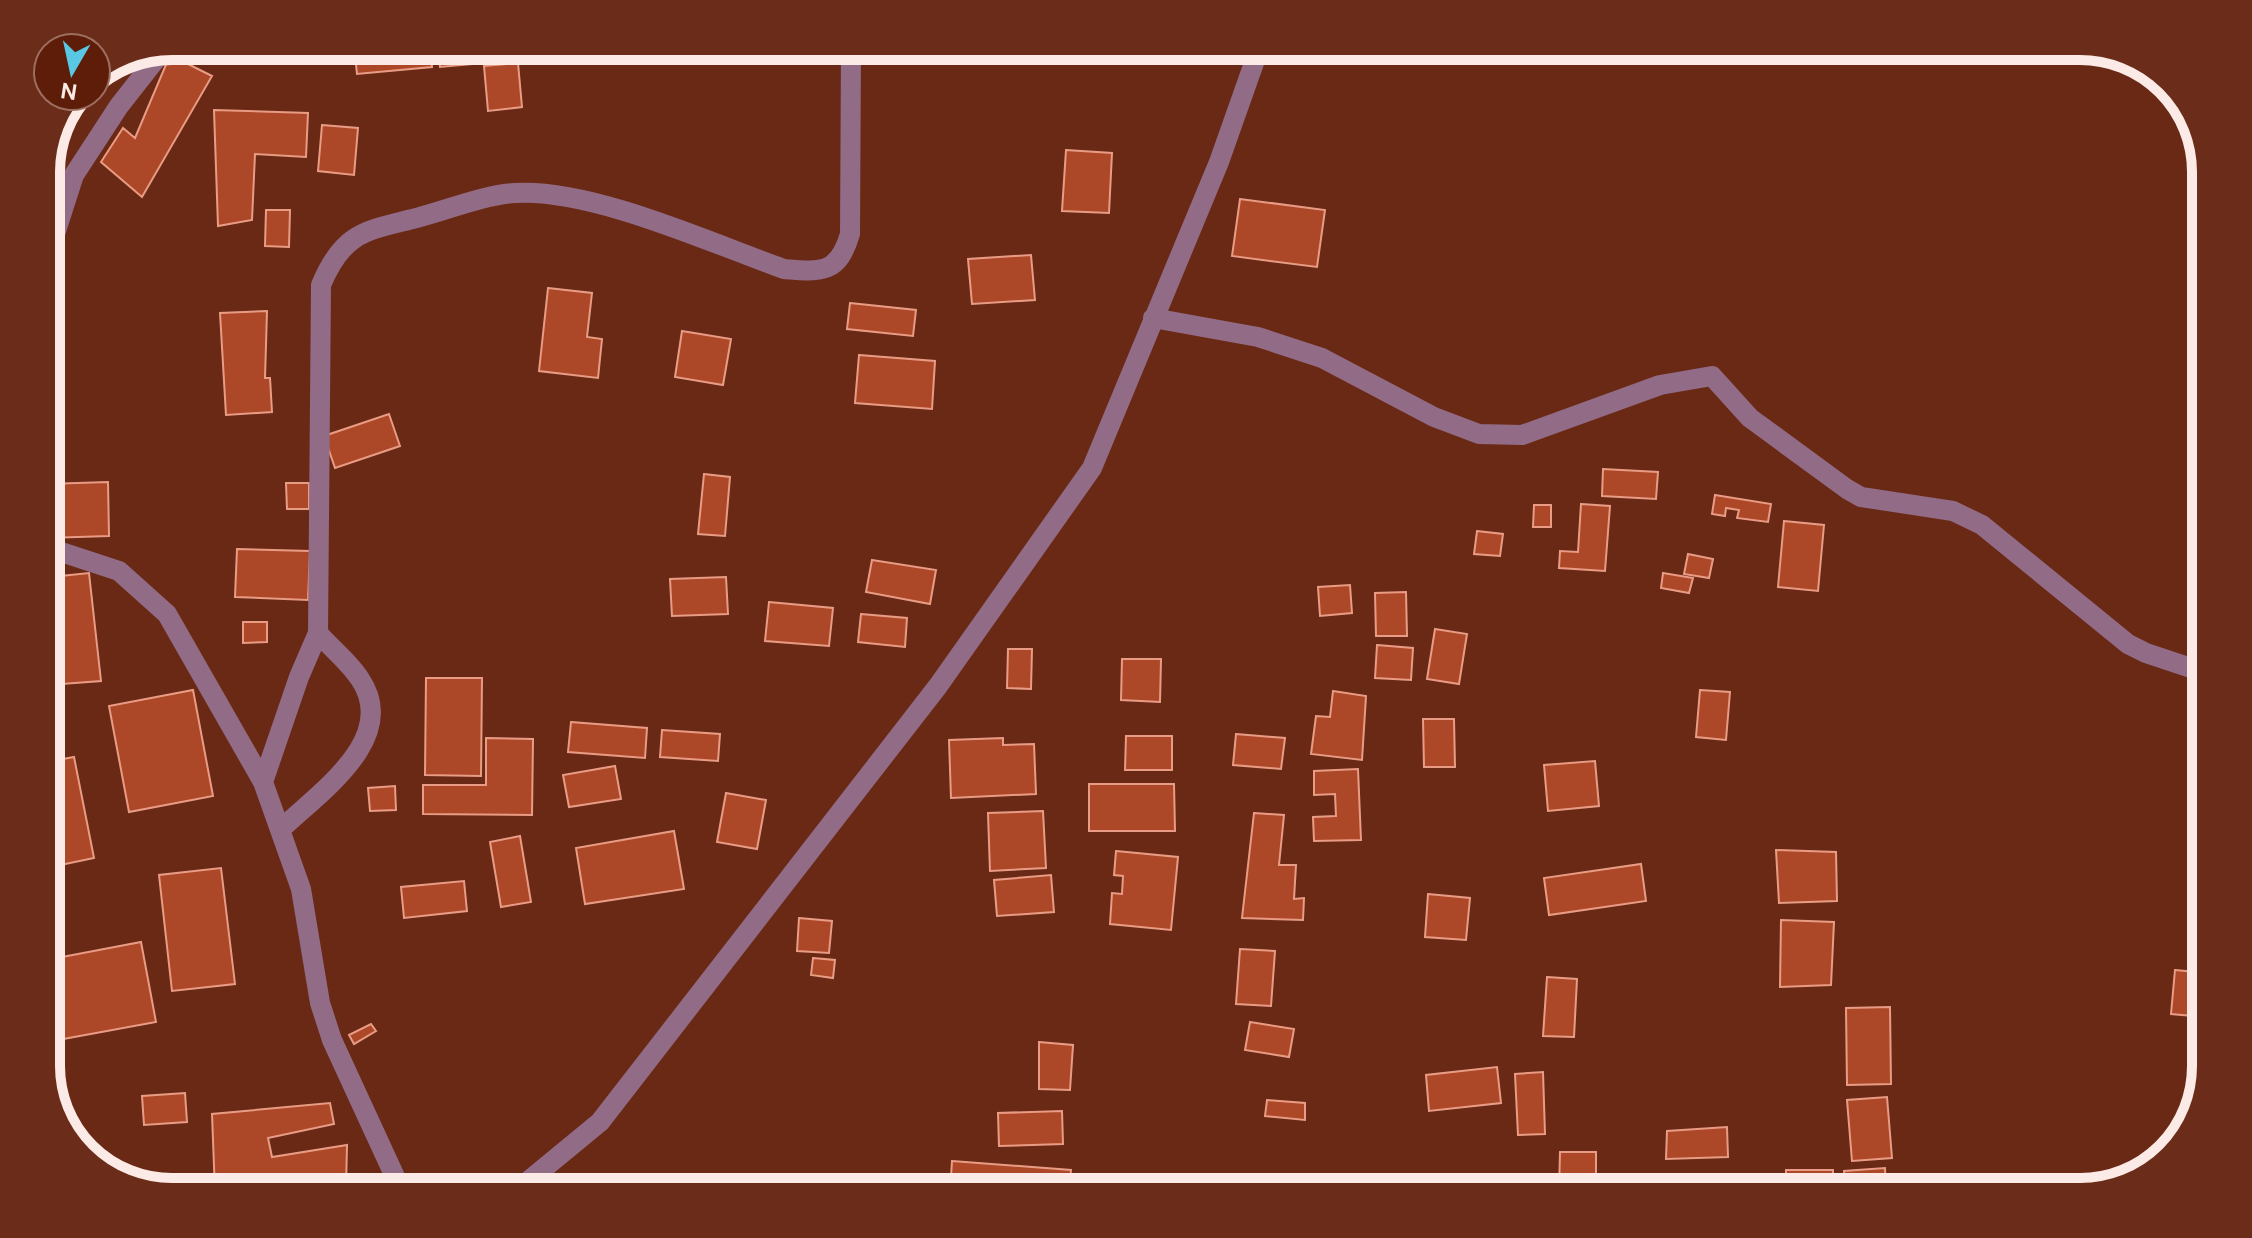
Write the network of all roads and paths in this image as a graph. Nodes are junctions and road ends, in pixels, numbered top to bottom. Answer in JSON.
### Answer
{"nodes":[{"id":1,"x":851,"y":60,"type":"edge"},
{"id":2,"x":1255,"y":60,"type":"edge"},
{"id":3,"x":154,"y":62,"type":"edge"},
{"id":4,"x":60,"y":218,"type":"edge"},
{"id":5,"x":1153,"y":318,"type":"junction"},
{"id":6,"x":60,"y":552,"type":"edge"},
{"id":7,"x":318,"y":633,"type":"junction"},
{"id":8,"x":2192,"y":669,"type":"edge"},
{"id":9,"x":263,"y":782,"type":"junction"},
{"id":10,"x":282,"y":828,"type":"junction"},
{"id":11,"x":396,"y":1178,"type":"edge"},
{"id":12,"x":532,"y":1178,"type":"edge"}],
"edges":[{"from":1,"to":7,"type":"street"},
{"from":2,"to":5,"type":"street"},
{"from":3,"to":4,"type":"street"},
{"from":5,"to":8,"type":"street"},
{"from":5,"to":12,"type":"street"},
{"from":6,"to":9,"type":"street"},
{"from":7,"to":9,"type":"street"},
{"from":7,"to":10,"type":"street"},
{"from":9,"to":10,"type":"street"},
{"from":10,"to":11,"type":"street"}]}
